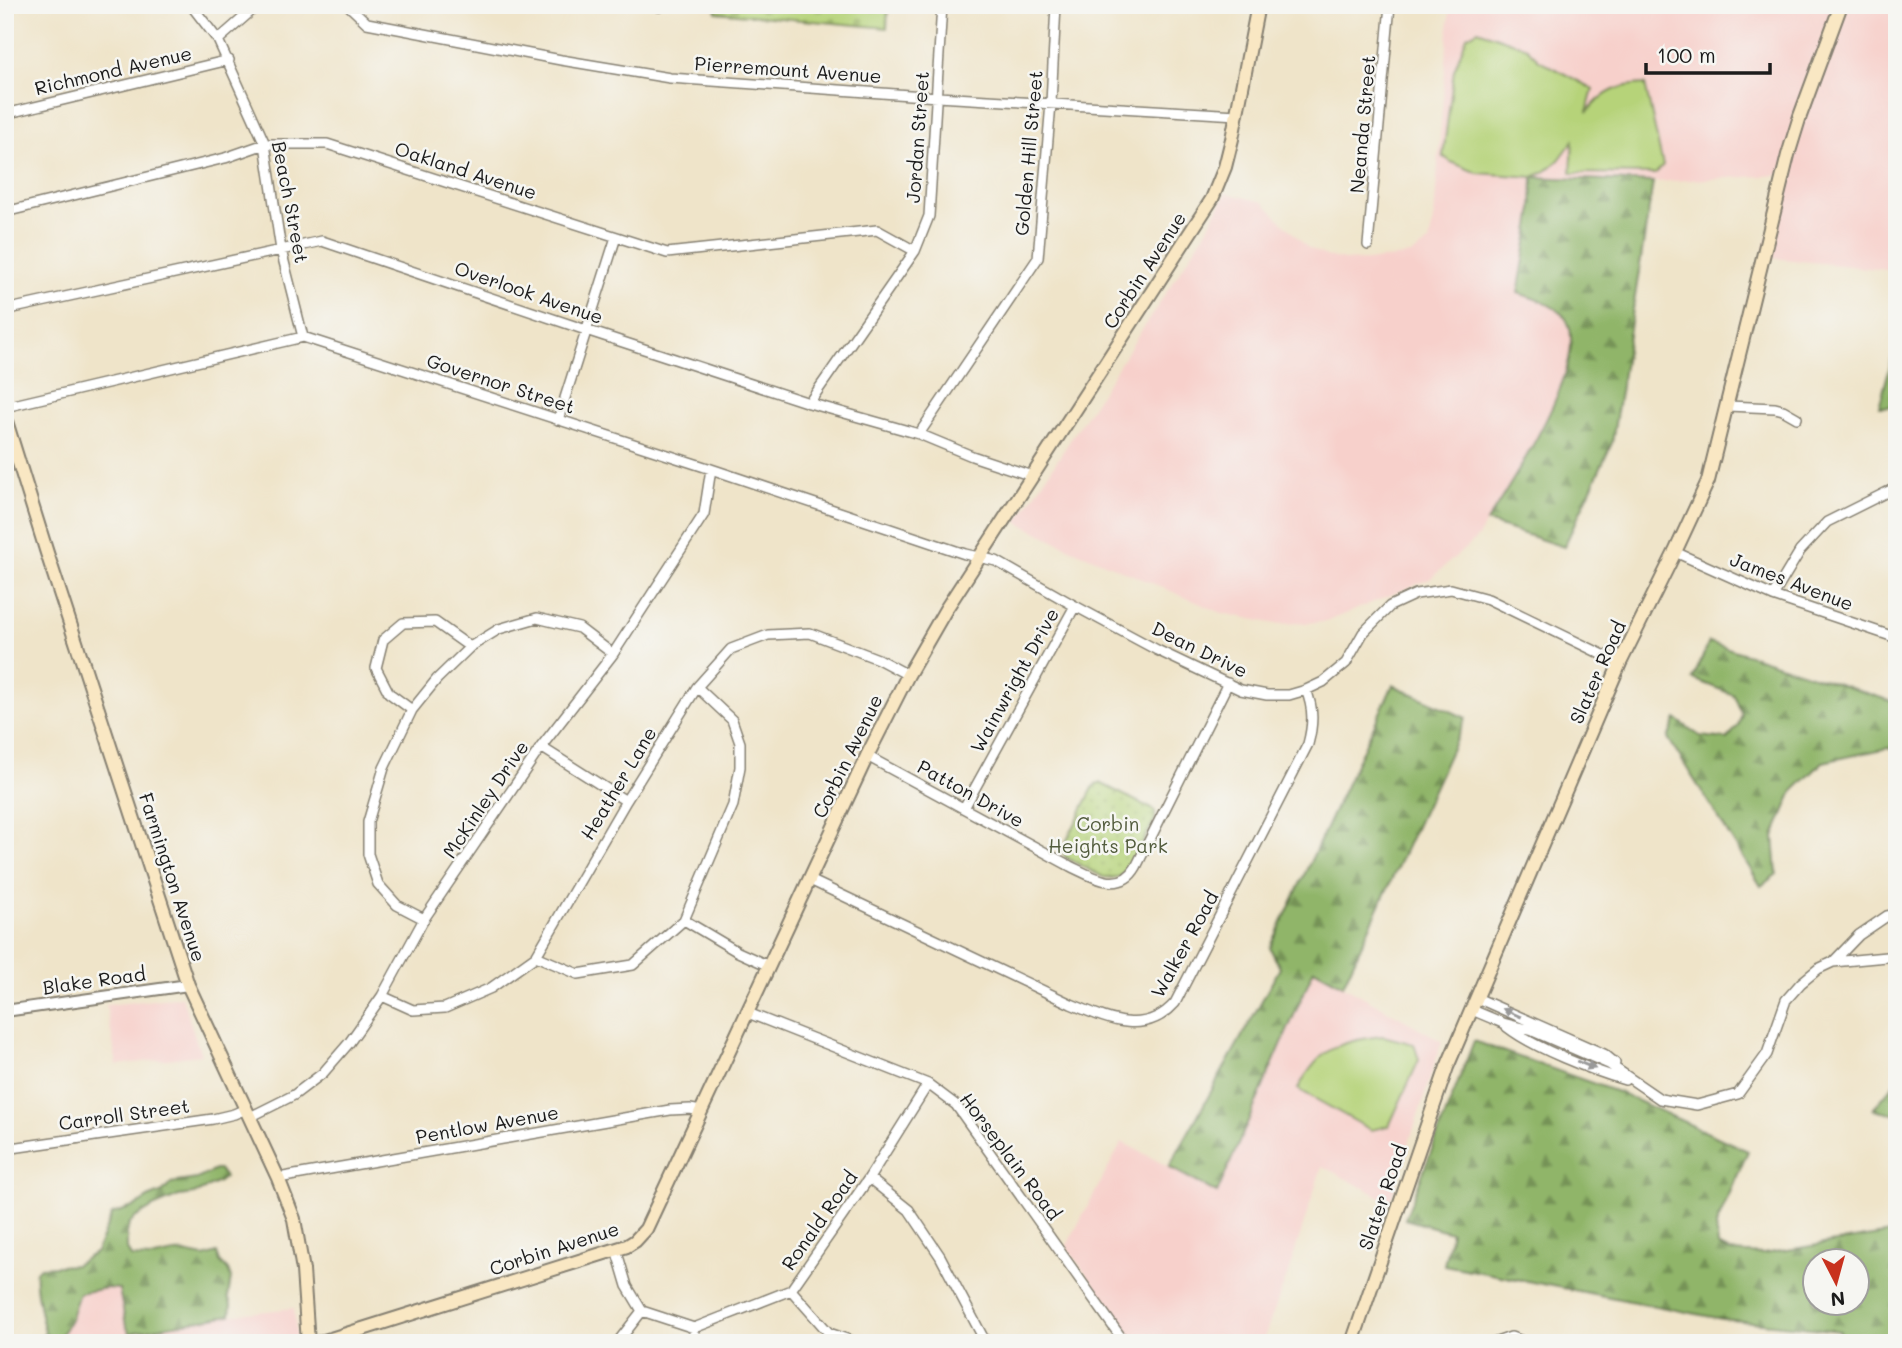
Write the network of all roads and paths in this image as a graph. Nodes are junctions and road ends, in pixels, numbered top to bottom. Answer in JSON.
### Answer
{"nodes":[{"id":1,"x":191,"y":5,"type":"edge"},
{"id":2,"x":258,"y":5,"type":"edge"},
{"id":3,"x":348,"y":5,"type":"edge"},
{"id":4,"x":942,"y":5,"type":"edge"},
{"id":5,"x":1056,"y":5,"type":"edge"},
{"id":6,"x":1258,"y":5,"type":"edge"},
{"id":7,"x":1390,"y":5,"type":"edge"},
{"id":8,"x":1841,"y":5,"type":"edge"},
{"id":9,"x":218,"y":40,"type":"junction"},
{"id":10,"x":229,"y":60,"type":"junction"},
{"id":11,"x":938,"y":97,"type":"junction"},
{"id":12,"x":1051,"y":103,"type":"junction"},
{"id":13,"x":5,"y":114,"type":"edge"},
{"id":14,"x":1237,"y":115,"type":"junction"},
{"id":15,"x":265,"y":144,"type":"junction"},
{"id":16,"x":5,"y":212,"type":"edge"},
{"id":17,"x":616,"y":237,"type":"junction"},
{"id":18,"x":1368,"y":245,"type":"dead end"},
{"id":19,"x":281,"y":250,"type":"junction"},
{"id":20,"x":915,"y":251,"type":"junction"},
{"id":21,"x":5,"y":310,"type":"edge"},
{"id":22,"x":586,"y":330,"type":"junction"},
{"id":23,"x":303,"y":337,"type":"junction"},
{"id":24,"x":809,"y":403,"type":"junction"},
{"id":25,"x":1727,"y":406,"type":"junction"},
{"id":26,"x":5,"y":407,"type":"edge"},
{"id":27,"x":5,"y":418,"type":"edge"},
{"id":28,"x":1797,"y":418,"type":"dead end"},
{"id":29,"x":558,"y":420,"type":"junction"},
{"id":30,"x":919,"y":434,"type":"junction"},
{"id":31,"x":711,"y":468,"type":"junction"},
{"id":32,"x":1032,"y":476,"type":"junction"},
{"id":33,"x":1897,"y":487,"type":"edge"},
{"id":34,"x":1675,"y":552,"type":"junction"},
{"id":35,"x":980,"y":557,"type":"junction"},
{"id":36,"x":1773,"y":596,"type":"junction"},
{"id":37,"x":1075,"y":606,"type":"junction"},
{"id":38,"x":1897,"y":638,"type":"edge"},
{"id":39,"x":470,"y":647,"type":"junction"},
{"id":40,"x":613,"y":654,"type":"junction"},
{"id":41,"x":1620,"y":663,"type":"junction"},
{"id":42,"x":908,"y":675,"type":"junction"},
{"id":43,"x":1228,"y":684,"type":"junction"},
{"id":44,"x":697,"y":687,"type":"junction"},
{"id":45,"x":1307,"y":691,"type":"junction"},
{"id":46,"x":412,"y":710,"type":"junction"},
{"id":47,"x":541,"y":747,"type":"junction"},
{"id":48,"x":867,"y":756,"type":"junction"},
{"id":49,"x":626,"y":801,"type":"junction"},
{"id":50,"x":964,"y":808,"type":"junction"},
{"id":51,"x":810,"y":880,"type":"junction"},
{"id":52,"x":1897,"y":914,"type":"edge"},
{"id":53,"x":424,"y":919,"type":"junction"},
{"id":54,"x":684,"y":920,"type":"junction"},
{"id":55,"x":536,"y":956,"type":"junction"},
{"id":56,"x":1897,"y":956,"type":"edge"},
{"id":57,"x":1833,"y":962,"type":"junction"},
{"id":58,"x":769,"y":967,"type":"junction"},
{"id":59,"x":188,"y":985,"type":"junction"},
{"id":60,"x":382,"y":996,"type":"junction"},
{"id":61,"x":1474,"y":1004,"type":"junction"},
{"id":62,"x":5,"y":1011,"type":"edge"},
{"id":63,"x":748,"y":1013,"type":"junction"},
{"id":64,"x":1633,"y":1082,"type":"junction"},
{"id":65,"x":928,"y":1084,"type":"junction"},
{"id":66,"x":701,"y":1111,"type":"junction"},
{"id":67,"x":248,"y":1113,"type":"junction"},
{"id":68,"x":5,"y":1149,"type":"edge"},
{"id":69,"x":278,"y":1178,"type":"junction"},
{"id":70,"x":869,"y":1178,"type":"junction"},
{"id":71,"x":616,"y":1249,"type":"junction"},
{"id":72,"x":791,"y":1290,"type":"junction"},
{"id":73,"x":642,"y":1311,"type":"junction"},
{"id":74,"x":694,"y":1328,"type":"junction"},
{"id":75,"x":307,"y":1343,"type":"edge"},
{"id":76,"x":318,"y":1343,"type":"edge"},
{"id":77,"x":617,"y":1343,"type":"edge"},
{"id":78,"x":694,"y":1343,"type":"edge"},
{"id":79,"x":858,"y":1343,"type":"edge"},
{"id":80,"x":986,"y":1343,"type":"edge"},
{"id":81,"x":1125,"y":1343,"type":"edge"},
{"id":82,"x":1352,"y":1343,"type":"edge"},
{"id":83,"x":1494,"y":1343,"type":"edge"},
{"id":84,"x":1528,"y":1343,"type":"edge"}],
"edges":[{"from":1,"to":9,"type":"street","name":"Beach Street"},
{"from":2,"to":9,"type":"street"},
{"from":3,"to":11,"type":"street","name":"Pierremount Avenue"},
{"from":4,"to":11,"type":"street","name":"Jordan Street"},
{"from":5,"to":12,"type":"street","name":"Golden Hill Street"},
{"from":6,"to":14,"type":"main road","name":"Corbin Avenue"},
{"from":7,"to":18,"type":"street","name":"Neanda Street"},
{"from":8,"to":25,"type":"main road","name":"Slater Road"},
{"from":9,"to":10,"type":"street","name":"Beach Street"},
{"from":10,"to":13,"type":"street","name":"Richmond Avenue"},
{"from":10,"to":15,"type":"street","name":"Beach Street"},
{"from":11,"to":12,"type":"street","name":"Pierremount Avenue"},
{"from":11,"to":20,"type":"street","name":"Jordan Street"},
{"from":12,"to":14,"type":"street","name":"Pierremount Avenue"},
{"from":12,"to":30,"type":"street","name":"Golden Hill Street"},
{"from":14,"to":32,"type":"main road","name":"Corbin Avenue"},
{"from":15,"to":16,"type":"street","name":"Oakland Avenue"},
{"from":15,"to":17,"type":"street","name":"Oakland Avenue"},
{"from":15,"to":19,"type":"street","name":"Beach Street"},
{"from":17,"to":20,"type":"street","name":"Oakland Avenue"},
{"from":17,"to":22,"type":"street"},
{"from":19,"to":21,"type":"street","name":"Overlook Avenue"},
{"from":19,"to":22,"type":"street","name":"Overlook Avenue"},
{"from":19,"to":23,"type":"street","name":"Beach Street"},
{"from":20,"to":24,"type":"street","name":"Jordan Street"},
{"from":22,"to":24,"type":"street","name":"Overlook Avenue"},
{"from":22,"to":29,"type":"street"},
{"from":23,"to":26,"type":"street"},
{"from":23,"to":29,"type":"street","name":"Governor Street"},
{"from":24,"to":30,"type":"street","name":"Overlook Avenue"},
{"from":25,"to":28,"type":"street"},
{"from":25,"to":34,"type":"main road","name":"Slater Road"},
{"from":27,"to":59,"type":"main road","name":"Farmington Avenue"},
{"from":29,"to":31,"type":"street","name":"Governor Street"},
{"from":30,"to":32,"type":"street","name":"Overlook Avenue"},
{"from":31,"to":35,"type":"street","name":"Governor Street"},
{"from":31,"to":40,"type":"street","name":"McKinley Drive"},
{"from":32,"to":35,"type":"main road","name":"Corbin Avenue"},
{"from":33,"to":36,"type":"street"},
{"from":34,"to":36,"type":"street","name":"James Avenue"},
{"from":34,"to":41,"type":"main road","name":"Slater Road"},
{"from":35,"to":37,"type":"street","name":"Dean Drive"},
{"from":35,"to":42,"type":"main road","name":"Corbin Avenue"},
{"from":36,"to":38,"type":"street","name":"James Avenue"},
{"from":37,"to":43,"type":"street","name":"Dean Drive"},
{"from":37,"to":50,"type":"street","name":"Wainwright Drive"},
{"from":39,"to":40,"type":"street"},
{"from":39,"to":46,"type":"street"},
{"from":39,"to":46,"type":"street"},
{"from":40,"to":47,"type":"street","name":"McKinley Drive"},
{"from":41,"to":45,"type":"street","name":"Dean Drive"},
{"from":41,"to":61,"type":"main road","name":"Slater Road"},
{"from":42,"to":44,"type":"street","name":"Heather Lane"},
{"from":42,"to":48,"type":"main road","name":"Corbin Avenue"},
{"from":43,"to":45,"type":"street","name":"Dean Drive"},
{"from":43,"to":50,"type":"street","name":"Patton Drive"},
{"from":44,"to":49,"type":"street","name":"Heather Lane"},
{"from":44,"to":54,"type":"street"},
{"from":45,"to":51,"type":"street","name":"Walker Road"},
{"from":46,"to":53,"type":"street"},
{"from":47,"to":49,"type":"street"},
{"from":47,"to":53,"type":"street","name":"McKinley Drive"},
{"from":48,"to":50,"type":"street","name":"Patton Drive"},
{"from":48,"to":51,"type":"main road","name":"Corbin Avenue"},
{"from":49,"to":55,"type":"street","name":"Heather Lane"},
{"from":51,"to":58,"type":"main road","name":"Corbin Avenue"},
{"from":52,"to":57,"type":"street"},
{"from":53,"to":60,"type":"street","name":"McKinley Drive"},
{"from":54,"to":55,"type":"street"},
{"from":54,"to":58,"type":"street"},
{"from":55,"to":60,"type":"street","name":"Heather Lane"},
{"from":56,"to":57,"type":"street"},
{"from":57,"to":64,"type":"street"},
{"from":58,"to":63,"type":"main road","name":"Corbin Avenue"},
{"from":59,"to":62,"type":"street","name":"Blake Road"},
{"from":59,"to":67,"type":"main road","name":"Farmington Avenue"},
{"from":60,"to":67,"type":"street","name":"McKinley Drive"},
{"from":61,"to":64,"type":"street","one_way":true},
{"from":64,"to":61,"type":"street","one_way":true},
{"from":61,"to":82,"type":"main road","name":"Slater Road"},
{"from":63,"to":65,"type":"street","name":"Horseplain Road"},
{"from":63,"to":66,"type":"main road","name":"Corbin Avenue"},
{"from":65,"to":70,"type":"street","name":"Ronald Road"},
{"from":65,"to":81,"type":"street","name":"Horseplain Road"},
{"from":66,"to":69,"type":"street","name":"Pentlow Avenue"},
{"from":66,"to":71,"type":"main road","name":"Corbin Avenue"},
{"from":67,"to":68,"type":"street","name":"Carroll Street"},
{"from":67,"to":69,"type":"main road","name":"Farmington Avenue"},
{"from":69,"to":75,"type":"main road","name":"Farmington Avenue"},
{"from":70,"to":72,"type":"street","name":"Ronald Road"},
{"from":70,"to":80,"type":"street"},
{"from":71,"to":73,"type":"street"},
{"from":71,"to":76,"type":"main road","name":"Corbin Avenue"},
{"from":72,"to":74,"type":"street","name":"Ronald Road"},
{"from":72,"to":79,"type":"street"},
{"from":73,"to":74,"type":"street"},
{"from":73,"to":77,"type":"street"},
{"from":74,"to":78,"type":"street"},
{"from":83,"to":84,"type":"street"}]}
